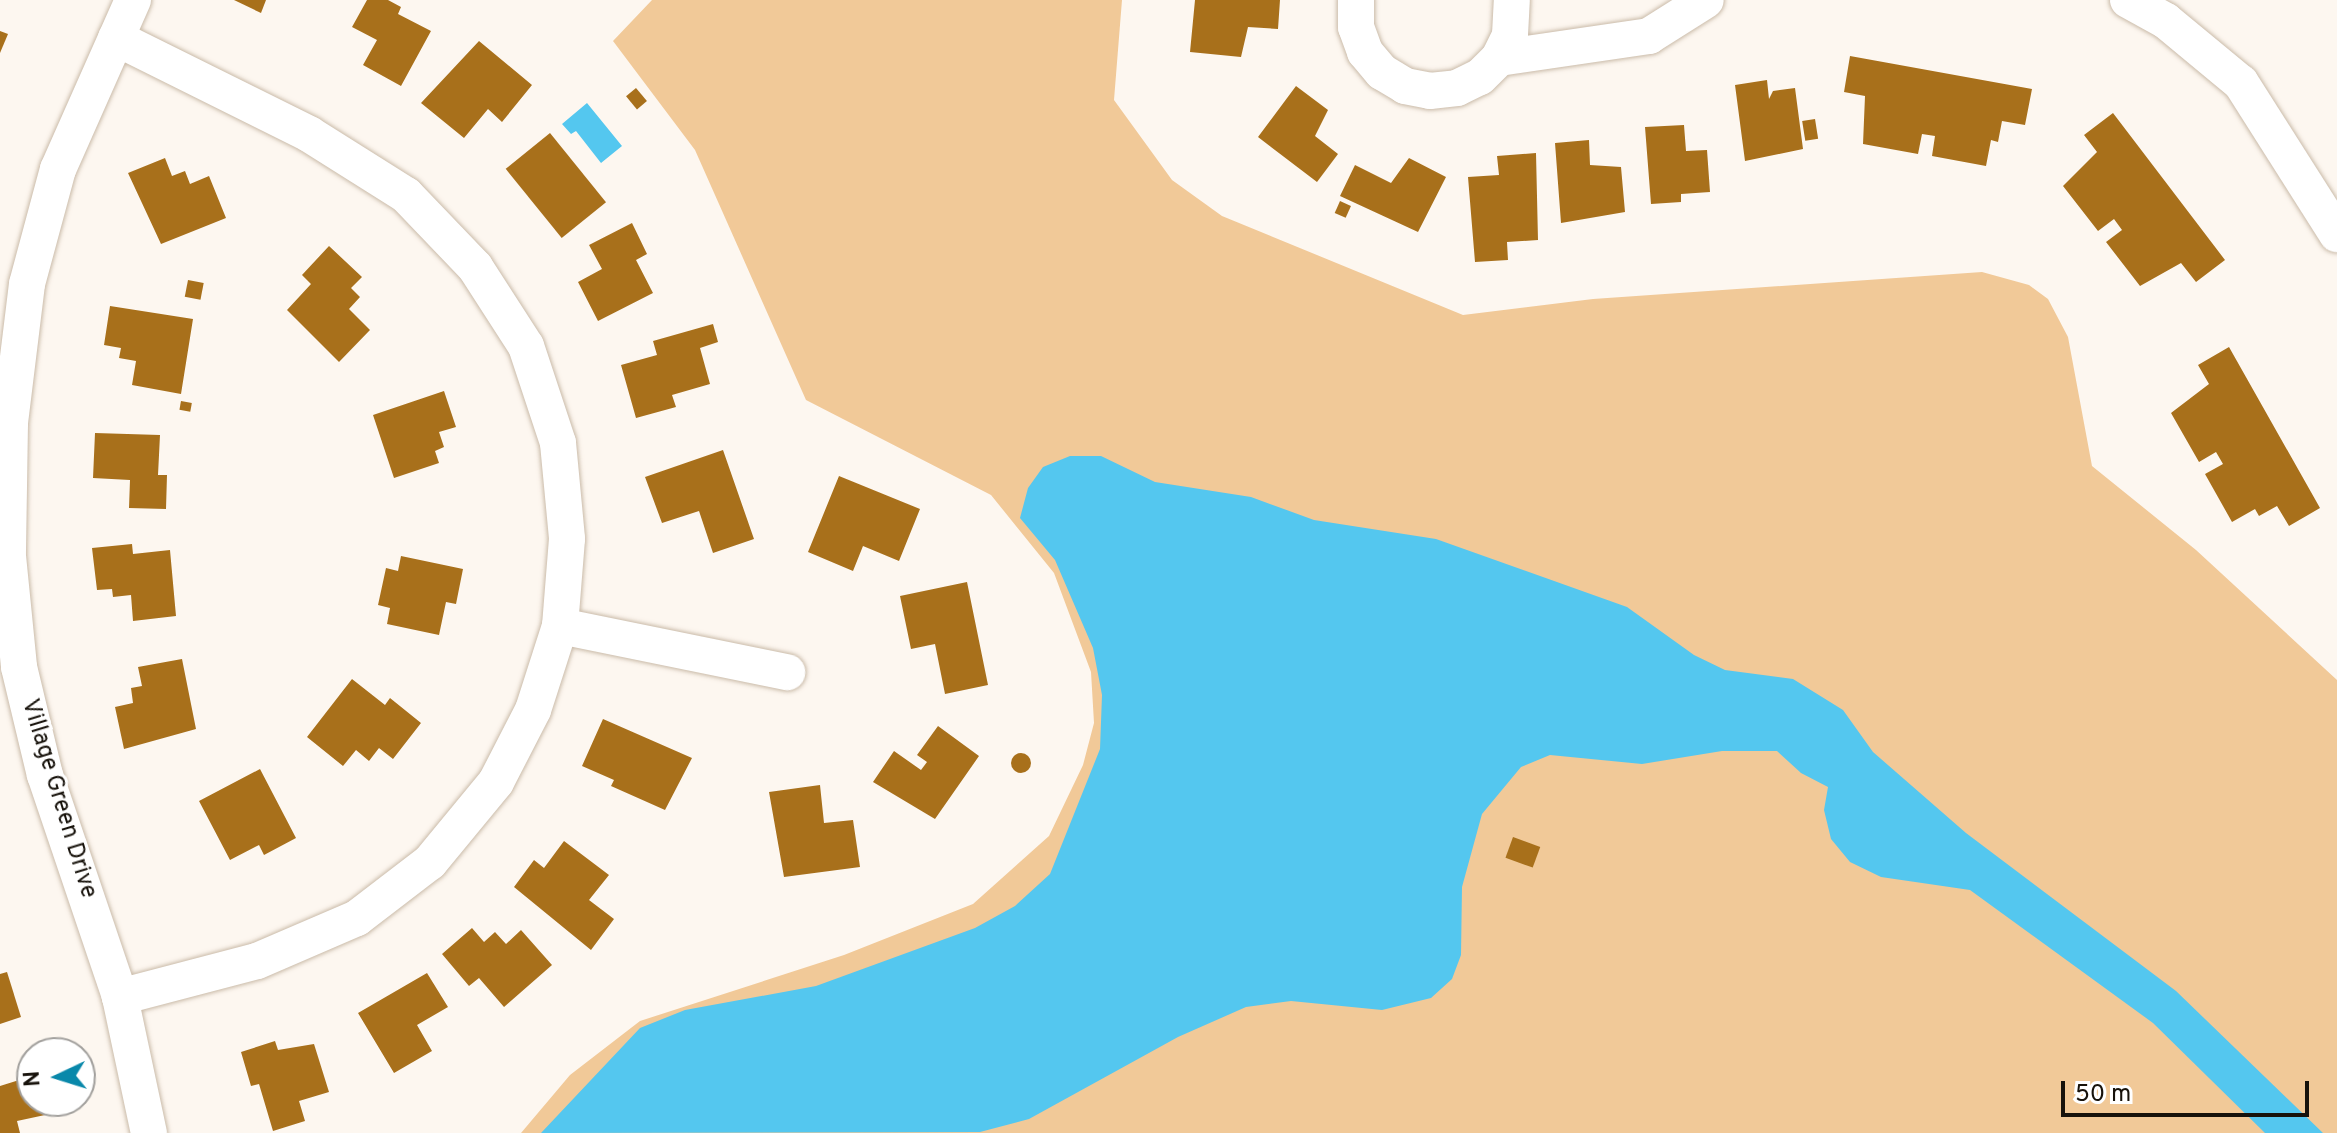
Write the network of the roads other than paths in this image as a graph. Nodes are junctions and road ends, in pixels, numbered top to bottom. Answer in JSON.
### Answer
{"nodes":[{"id":1,"x":133,"y":0,"type":"edge"},
{"id":2,"x":1356,"y":0,"type":"edge"},
{"id":3,"x":1512,"y":0,"type":"edge"},
{"id":4,"x":1706,"y":0,"type":"edge"},
{"id":5,"x":2128,"y":0,"type":"edge"},
{"id":6,"x":116,"y":38,"type":"junction"},
{"id":7,"x":1499,"y":58,"type":"junction"},
{"id":8,"x":2337,"y":234,"type":"edge"},
{"id":9,"x":560,"y":626,"type":"junction"},
{"id":10,"x":787,"y":672,"type":"dead end"},
{"id":11,"x":120,"y":997,"type":"junction"},
{"id":12,"x":149,"y":1133,"type":"edge"}],
"edges":[{"from":1,"to":6,"type":"street","name":"Village Green Drive"},
{"from":2,"to":7,"type":"street"},
{"from":3,"to":7,"type":"street"},
{"from":4,"to":7,"type":"street"},
{"from":5,"to":8,"type":"street"},
{"from":6,"to":9,"type":"street"},
{"from":6,"to":11,"type":"street","name":"Village Green Drive"},
{"from":9,"to":10,"type":"street"},
{"from":9,"to":11,"type":"street"},
{"from":11,"to":12,"type":"street","name":"Village Green Drive"}]}
